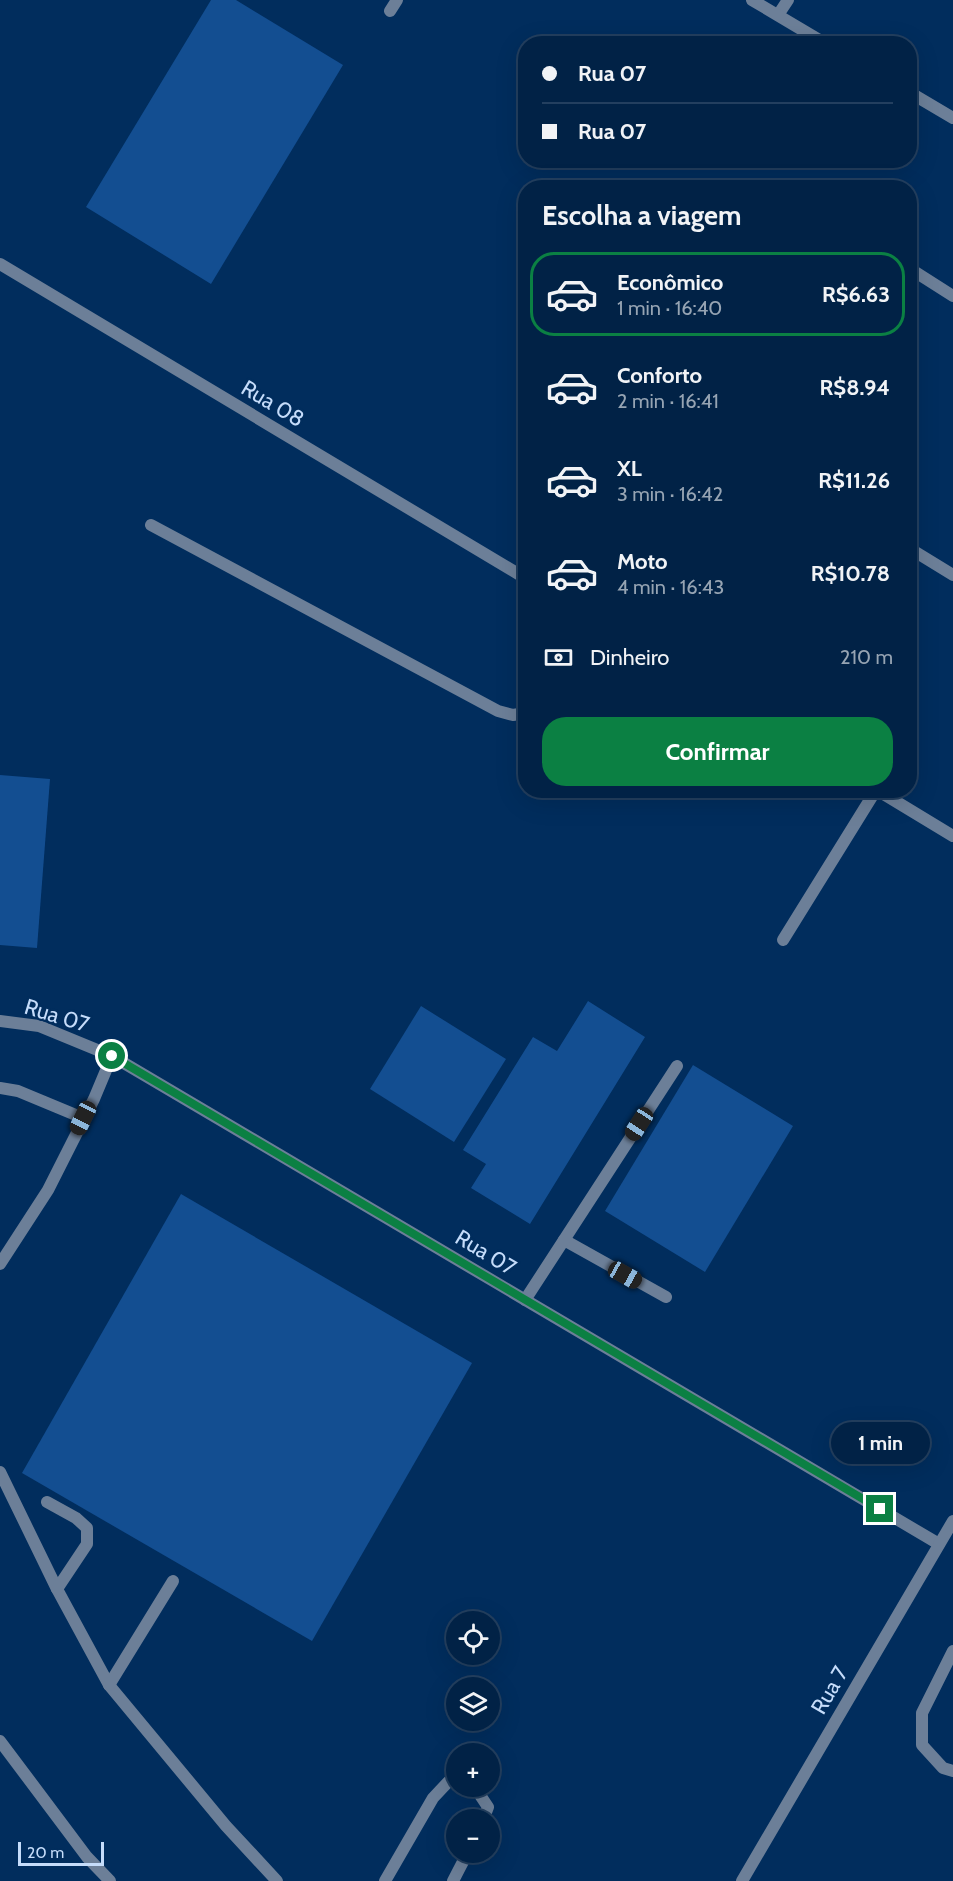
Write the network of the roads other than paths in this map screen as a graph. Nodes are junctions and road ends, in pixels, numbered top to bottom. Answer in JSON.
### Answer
{"nodes":[{"id":1,"x":752,"y":0,"type":"edge"},
{"id":2,"x":788,"y":0,"type":"edge"},
{"id":3,"x":778,"y":15,"type":"junction"},
{"id":4,"x":813,"y":36,"type":"edge"},
{"id":5,"x":917,"y":97,"type":"edge"},
{"id":6,"x":953,"y":118,"type":"edge"},
{"id":7,"x":0,"y":264,"type":"edge"},
{"id":8,"x":917,"y":273,"type":"edge"},
{"id":9,"x":953,"y":296,"type":"edge"},
{"id":10,"x":151,"y":525,"type":"dead end"},
{"id":11,"x":917,"y":553,"type":"edge"},
{"id":12,"x":518,"y":574,"type":"edge"},
{"id":13,"x":953,"y":575,"type":"edge"},
{"id":14,"x":518,"y":715,"type":"edge"},
{"id":15,"x":871,"y":798,"type":"edge"},
{"id":16,"x":889,"y":798,"type":"edge"},
{"id":17,"x":953,"y":836,"type":"edge"},
{"id":18,"x":783,"y":940,"type":"dead end"},
{"id":19,"x":0,"y":1020,"type":"edge"},
{"id":20,"x":112,"y":1056,"type":"junction"},
{"id":21,"x":677,"y":1066,"type":"dead end"},
{"id":22,"x":0,"y":1088,"type":"edge"},
{"id":23,"x":83,"y":1118,"type":"junction"},
{"id":24,"x":564,"y":1240,"type":"junction"},
{"id":25,"x":0,"y":1264,"type":"edge"},
{"id":26,"x":666,"y":1297,"type":"dead end"},
{"id":27,"x":525,"y":1300,"type":"junction"},
{"id":28,"x":0,"y":1472,"type":"edge"},
{"id":29,"x":47,"y":1502,"type":"dead end"},
{"id":30,"x":953,"y":1521,"type":"edge"},
{"id":31,"x":939,"y":1544,"type":"junction"},
{"id":32,"x":173,"y":1581,"type":"dead end"},
{"id":33,"x":57,"y":1589,"type":"junction"},
{"id":34,"x":953,"y":1651,"type":"edge"},
{"id":35,"x":109,"y":1685,"type":"junction"},
{"id":36,"x":0,"y":1741,"type":"edge"},
{"id":37,"x":953,"y":1771,"type":"edge"},
{"id":38,"x":446,"y":1784,"type":"edge"},
{"id":39,"x":462,"y":1863,"type":"edge"},
{"id":40,"x":110,"y":1881,"type":"edge"},
{"id":41,"x":276,"y":1881,"type":"edge"},
{"id":42,"x":385,"y":1881,"type":"edge"},
{"id":43,"x":453,"y":1881,"type":"edge"},
{"id":44,"x":742,"y":1881,"type":"edge"}],
"edges":[{"from":1,"to":3,"type":"street"},
{"from":2,"to":3,"type":"street"},
{"from":3,"to":4,"type":"street"},
{"from":5,"to":6,"type":"street"},
{"from":7,"to":12,"type":"street","name":"Rua 08"},
{"from":8,"to":9,"type":"street"},
{"from":10,"to":14,"type":"street"},
{"from":11,"to":13,"type":"street"},
{"from":15,"to":18,"type":"street"},
{"from":16,"to":17,"type":"street"},
{"from":19,"to":20,"type":"street","name":"Rua 07"},
{"from":20,"to":23,"type":"street"},
{"from":20,"to":27,"type":"street","name":"Rua 07"},
{"from":21,"to":24,"type":"street"},
{"from":22,"to":23,"type":"street"},
{"from":23,"to":25,"type":"street"},
{"from":24,"to":26,"type":"street"},
{"from":24,"to":27,"type":"street"},
{"from":27,"to":31,"type":"street","name":"Rua 07"},
{"from":28,"to":33,"type":"street"},
{"from":29,"to":33,"type":"street"},
{"from":30,"to":31,"type":"street","name":"Rua 7"},
{"from":31,"to":44,"type":"street","name":"Rua 7"},
{"from":32,"to":35,"type":"street"},
{"from":33,"to":35,"type":"street"},
{"from":34,"to":37,"type":"street"},
{"from":35,"to":41,"type":"street"},
{"from":36,"to":40,"type":"street"},
{"from":38,"to":42,"type":"street"},
{"from":39,"to":43,"type":"street"}]}
